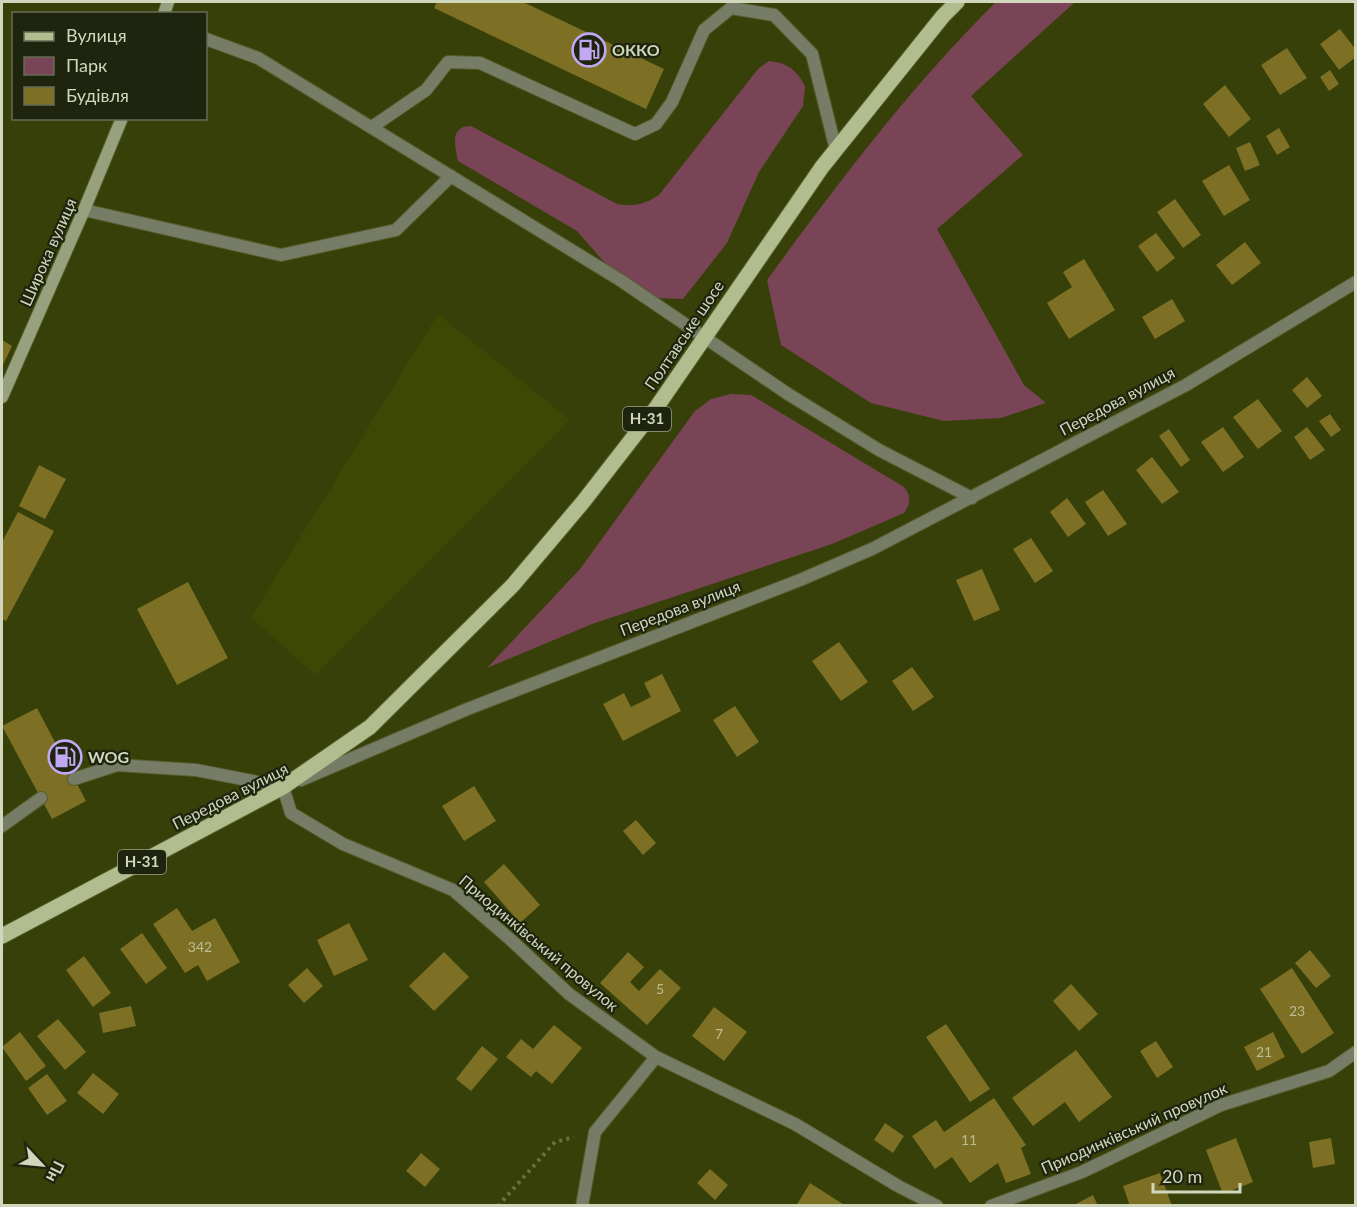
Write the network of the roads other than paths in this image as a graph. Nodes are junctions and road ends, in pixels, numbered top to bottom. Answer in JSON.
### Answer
{"nodes":[{"id":1,"x":957,"y":2,"type":"edge"},
{"id":2,"x":207,"y":39,"type":"edge"},
{"id":3,"x":121,"y":120,"type":"edge"},
{"id":4,"x":372,"y":128,"type":"junction"},
{"id":5,"x":836,"y":150,"type":"junction"},
{"id":6,"x":452,"y":176,"type":"junction"},
{"id":7,"x":84,"y":210,"type":"junction"},
{"id":8,"x":1356,"y":282,"type":"edge"},
{"id":9,"x":705,"y":336,"type":"junction"},
{"id":10,"x":2,"y":397,"type":"edge"},
{"id":11,"x":972,"y":498,"type":"junction"},
{"id":12,"x":74,"y":779,"type":"dead end"},
{"id":13,"x":284,"y":787,"type":"junction"},
{"id":14,"x":41,"y":798,"type":"dead end"},
{"id":15,"x":2,"y":826,"type":"edge"},
{"id":16,"x":2,"y":936,"type":"edge"},
{"id":17,"x":1356,"y":1052,"type":"edge"},
{"id":18,"x":656,"y":1057,"type":"junction"},
{"id":19,"x":582,"y":1206,"type":"edge"},
{"id":20,"x":937,"y":1206,"type":"edge"},
{"id":21,"x":991,"y":1206,"type":"edge"}],
"edges":[{"from":1,"to":5,"type":"main road","name":"Полтавське шосе","number":"Н-31"},
{"from":2,"to":4,"type":"street"},
{"from":3,"to":7,"type":"main road","name":"Широка вулиця"},
{"from":4,"to":5,"type":"street"},
{"from":4,"to":6,"type":"street"},
{"from":5,"to":9,"type":"main road","name":"Полтавське шосе","number":"Н-31"},
{"from":6,"to":7,"type":"street"},
{"from":6,"to":9,"type":"street"},
{"from":7,"to":10,"type":"main road","name":"Широка вулиця"},
{"from":8,"to":11,"type":"street","name":"Передова вулиця"},
{"from":9,"to":11,"type":"street"},
{"from":9,"to":13,"type":"main road","name":"Полтавське шосе","number":"Н-31"},
{"from":11,"to":13,"type":"street","name":"Передова вулиця"},
{"from":12,"to":13,"type":"street"},
{"from":13,"to":16,"type":"main road","name":"Передова вулиця","number":"Н-31"},
{"from":13,"to":18,"type":"street","name":"Приодинківський провулок"},
{"from":14,"to":15,"type":"street"},
{"from":17,"to":21,"type":"street","name":"Приодинківський провулок"},
{"from":18,"to":19,"type":"street"},
{"from":18,"to":20,"type":"street","name":"Приодинківський провулок"}]}
